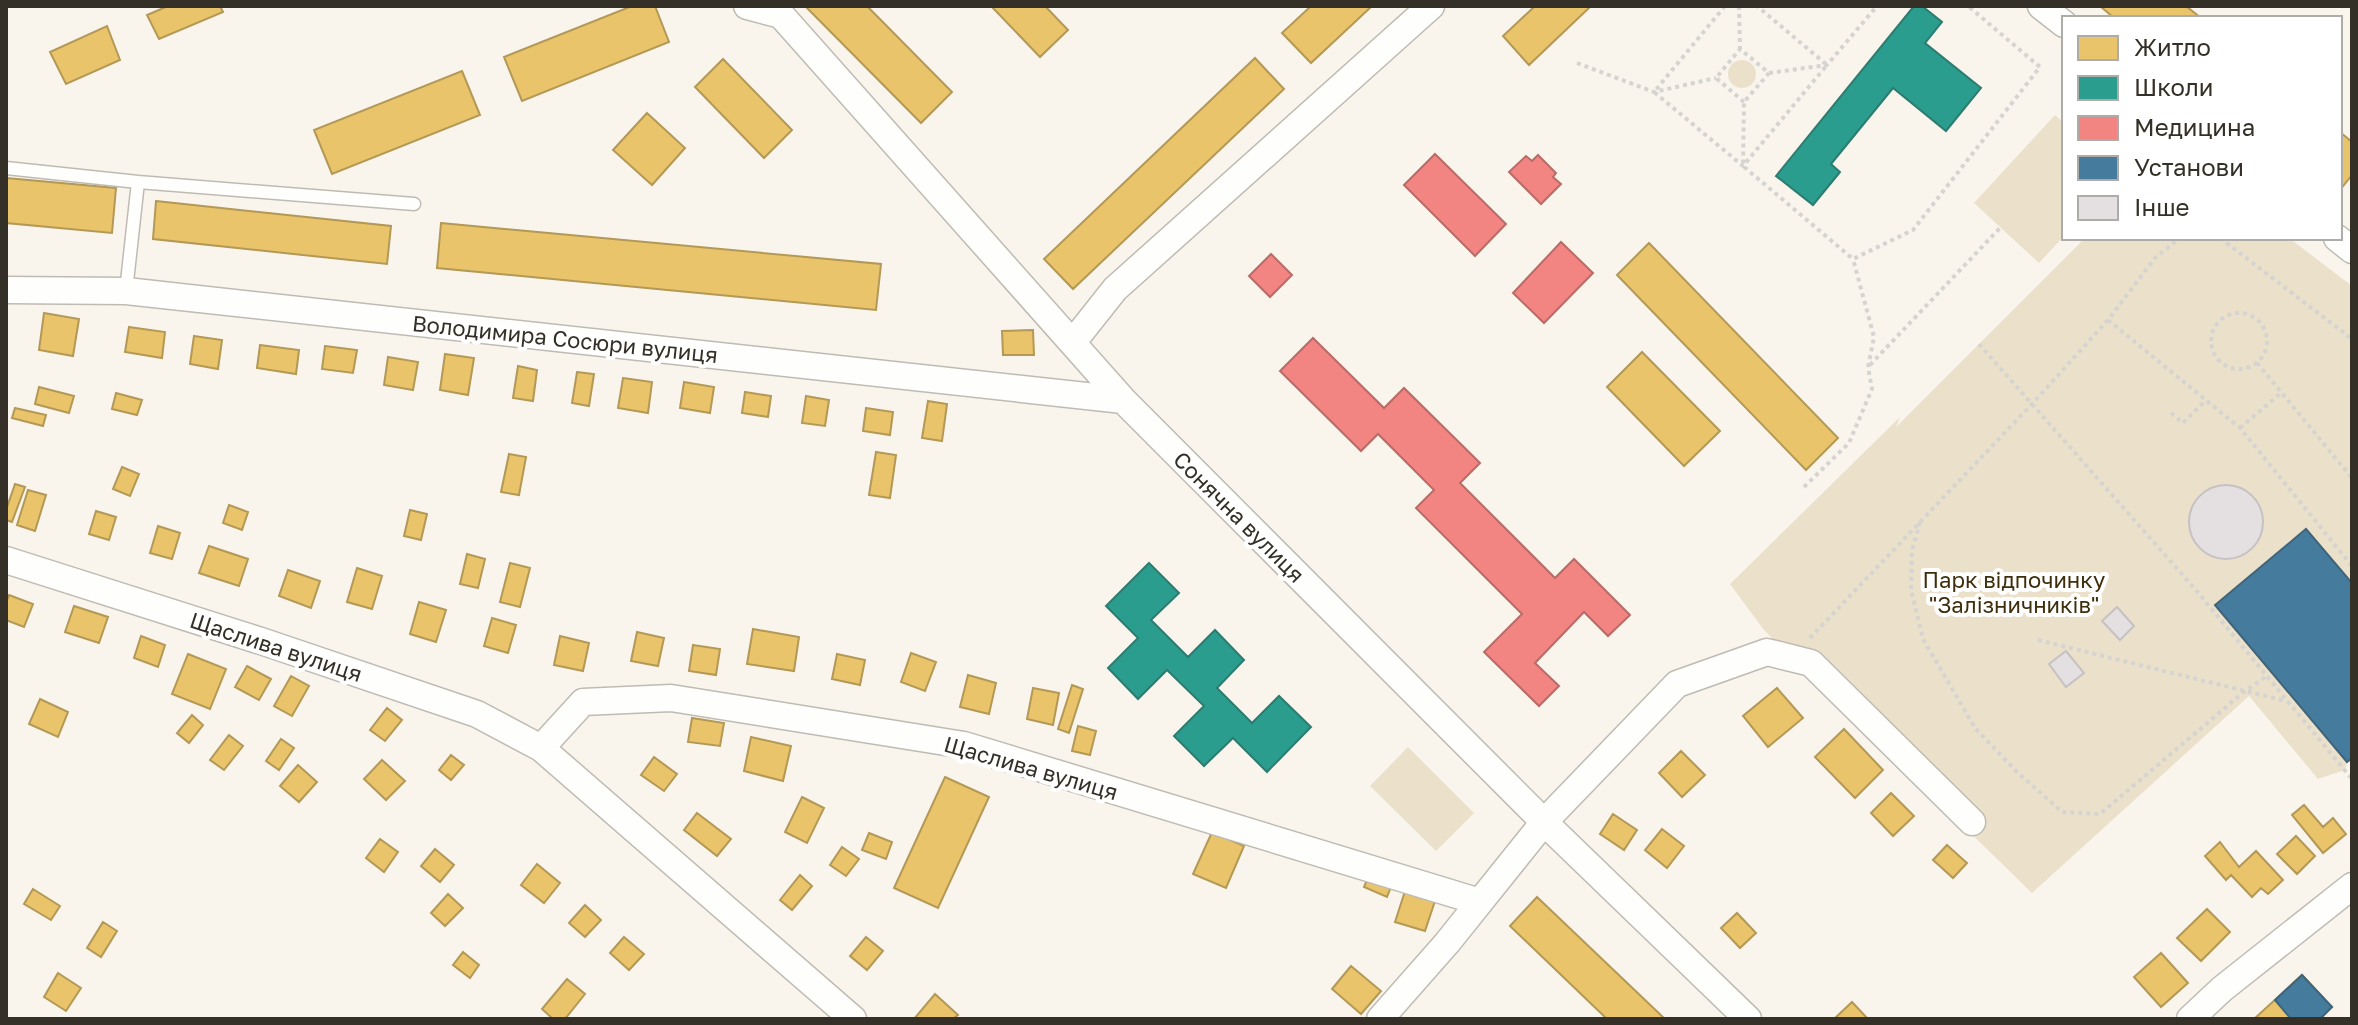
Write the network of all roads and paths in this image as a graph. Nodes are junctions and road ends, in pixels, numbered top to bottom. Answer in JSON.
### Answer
{"nodes":[{"id":1,"x":747,"y":6,"type":"edge"},
{"id":2,"x":1431,"y":6,"type":"edge"},
{"id":3,"x":1725,"y":6,"type":"edge"},
{"id":4,"x":1739,"y":6,"type":"edge"},
{"id":5,"x":1757,"y":6,"type":"edge"},
{"id":6,"x":1877,"y":6,"type":"edge"},
{"id":7,"x":1968,"y":6,"type":"edge"},
{"id":8,"x":2041,"y":6,"type":"edge"},
{"id":9,"x":2062,"y":22,"type":"edge"},
{"id":10,"x":1740,"y":49,"type":"junction"},
{"id":11,"x":1577,"y":63,"type":"dead end"},
{"id":12,"x":1827,"y":65,"type":"junction"},
{"id":13,"x":1769,"y":73,"type":"junction"},
{"id":14,"x":1716,"y":78,"type":"junction"},
{"id":15,"x":1654,"y":92,"type":"junction"},
{"id":16,"x":1744,"y":102,"type":"junction"},
{"id":17,"x":1743,"y":166,"type":"junction"},
{"id":18,"x":6,"y":168,"type":"edge"},
{"id":19,"x":138,"y":182,"type":"junction"},
{"id":20,"x":414,"y":204,"type":"dead end"},
{"id":21,"x":2000,"y":228,"type":"dead end"},
{"id":22,"x":2178,"y":240,"type":"edge"},
{"id":23,"x":2223,"y":240,"type":"edge"},
{"id":24,"x":1853,"y":259,"type":"junction"},
{"id":25,"x":6,"y":290,"type":"edge"},
{"id":26,"x":126,"y":291,"type":"junction"},
{"id":27,"x":2108,"y":320,"type":"junction"},
{"id":28,"x":2352,"y":339,"type":"edge"},
{"id":29,"x":1073,"y":342,"type":"junction"},
{"id":30,"x":1979,"y":344,"type":"dead end"},
{"id":31,"x":2257,"y":363,"type":"junction"},
{"id":32,"x":1868,"y":367,"type":"junction"},
{"id":33,"x":2281,"y":393,"type":"junction"},
{"id":34,"x":1123,"y":400,"type":"junction"},
{"id":35,"x":2206,"y":400,"type":"junction"},
{"id":36,"x":2032,"y":404,"type":"junction"},
{"id":37,"x":2171,"y":413,"type":"dead end"},
{"id":38,"x":2240,"y":428,"type":"junction"},
{"id":39,"x":2352,"y":478,"type":"edge"},
{"id":40,"x":1804,"y":487,"type":"dead end"},
{"id":41,"x":1920,"y":522,"type":"junction"},
{"id":42,"x":6,"y":560,"type":"edge"},
{"id":43,"x":2352,"y":566,"type":"edge"},
{"id":44,"x":2038,"y":640,"type":"dead end"},
{"id":45,"x":1791,"y":658,"type":"junction"},
{"id":46,"x":2267,"y":676,"type":"junction"},
{"id":47,"x":2245,"y":691,"type":"junction"},
{"id":48,"x":2288,"y":702,"type":"junction"},
{"id":49,"x":541,"y":748,"type":"junction"},
{"id":50,"x":2352,"y":779,"type":"edge"},
{"id":51,"x":1544,"y":822,"type":"junction"},
{"id":52,"x":1972,"y":822,"type":"dead end"},
{"id":53,"x":2352,"y":886,"type":"edge"},
{"id":54,"x":1480,"y":902,"type":"junction"},
{"id":55,"x":853,"y":1019,"type":"edge"},
{"id":56,"x":1380,"y":1019,"type":"edge"},
{"id":57,"x":1748,"y":1019,"type":"edge"},
{"id":58,"x":2190,"y":1019,"type":"edge"}],
"edges":[{"from":1,"to":29,"type":"street","name":"Сонячна вулиця"},
{"from":2,"to":29,"type":"street"},
{"from":3,"to":15,"type":"path"},
{"from":4,"to":10,"type":"path"},
{"from":5,"to":12,"type":"path"},
{"from":6,"to":12,"type":"path"},
{"from":7,"to":24,"type":"path"},
{"from":8,"to":9,"type":"street"},
{"from":10,"to":13,"type":"path"},
{"from":10,"to":14,"type":"path"},
{"from":11,"to":15,"type":"path"},
{"from":12,"to":13,"type":"path"},
{"from":12,"to":17,"type":"path"},
{"from":13,"to":16,"type":"path"},
{"from":14,"to":15,"type":"path"},
{"from":14,"to":16,"type":"path"},
{"from":15,"to":17,"type":"path"},
{"from":16,"to":17,"type":"path"},
{"from":17,"to":24,"type":"path"},
{"from":18,"to":19,"type":"lane"},
{"from":19,"to":20,"type":"lane"},
{"from":19,"to":26,"type":"lane"},
{"from":21,"to":32,"type":"path"},
{"from":22,"to":27,"type":"path"},
{"from":23,"to":28,"type":"path"},
{"from":24,"to":32,"type":"path"},
{"from":25,"to":26,"type":"street","name":"Володимира Сосюри вулиця"},
{"from":26,"to":34,"type":"street","name":"Володимира Сосюри вулиця"},
{"from":27,"to":35,"type":"path"},
{"from":27,"to":36,"type":"path"},
{"from":29,"to":34,"type":"street","name":"Сонячна вулиця"},
{"from":30,"to":36,"type":"path"},
{"from":31,"to":31,"type":"path"},
{"from":31,"to":33,"type":"path"},
{"from":32,"to":40,"type":"path"},
{"from":33,"to":38,"type":"path"},
{"from":33,"to":39,"type":"path"},
{"from":34,"to":51,"type":"street","name":"Сонячна вулиця"},
{"from":35,"to":37,"type":"path"},
{"from":35,"to":38,"type":"path"},
{"from":36,"to":41,"type":"path"},
{"from":36,"to":46,"type":"path"},
{"from":38,"to":43,"type":"path"},
{"from":41,"to":45,"type":"path"},
{"from":41,"to":47,"type":"path"},
{"from":42,"to":49,"type":"street","name":"Щаслива вулиця"},
{"from":44,"to":47,"type":"path"},
{"from":45,"to":51,"type":"street"},
{"from":45,"to":52,"type":"street"},
{"from":46,"to":47,"type":"path"},
{"from":46,"to":48,"type":"path"},
{"from":47,"to":48,"type":"path"},
{"from":48,"to":50,"type":"path"},
{"from":49,"to":54,"type":"street","name":"Щаслива вулиця"},
{"from":49,"to":55,"type":"street","name":"Щаслива вулиця"},
{"from":51,"to":54,"type":"street"},
{"from":51,"to":57,"type":"street","name":"Сонячна вулиця"},
{"from":53,"to":58,"type":"street"},
{"from":54,"to":56,"type":"street"}]}
